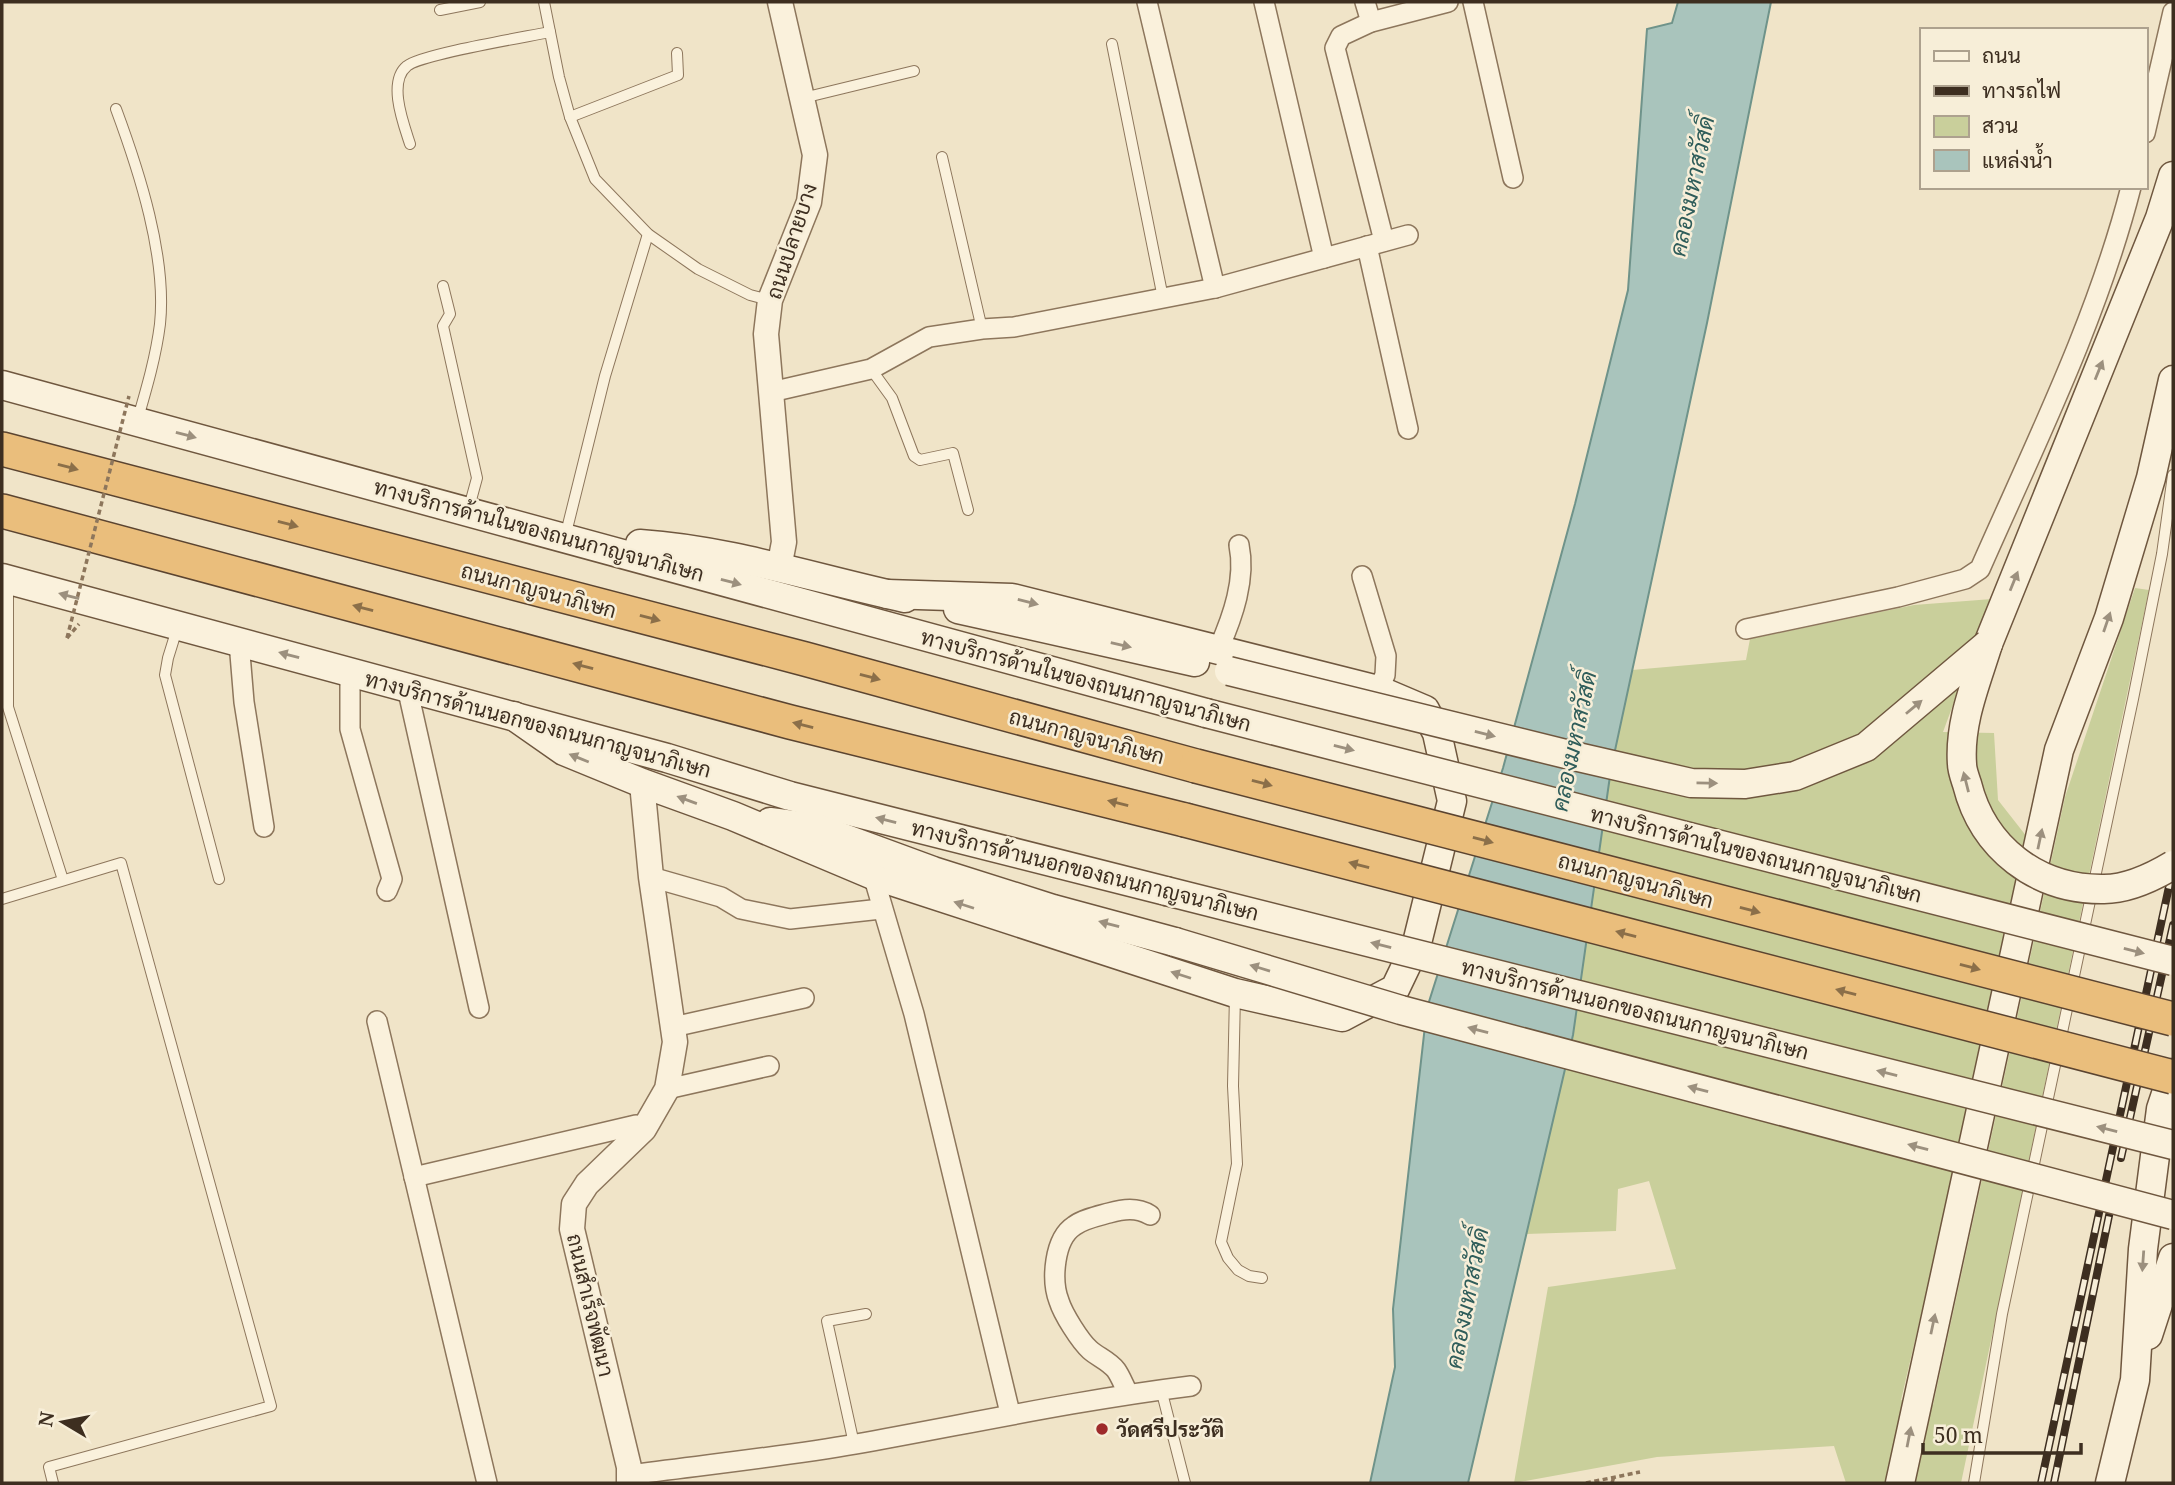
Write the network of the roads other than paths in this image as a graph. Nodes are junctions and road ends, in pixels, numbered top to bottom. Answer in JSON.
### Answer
{"nodes":[{"id":1,"x":480,"y":2,"type":"edge"},
{"id":2,"x":544,"y":2,"type":"edge"},
{"id":3,"x":780,"y":2,"type":"edge"},
{"id":4,"x":1147,"y":2,"type":"edge"},
{"id":5,"x":1264,"y":2,"type":"edge"},
{"id":6,"x":1365,"y":2,"type":"edge"},
{"id":7,"x":1448,"y":2,"type":"edge"},
{"id":8,"x":1473,"y":2,"type":"edge"},
{"id":9,"x":440,"y":10,"type":"dead end"},
{"id":10,"x":2173,"y":12,"type":"edge"},
{"id":11,"x":1371,"y":22,"type":"junction"},
{"id":12,"x":550,"y":32,"type":"junction"},
{"id":13,"x":1112,"y":44,"type":"dead end"},
{"id":14,"x":677,"y":53,"type":"dead end"},
{"id":15,"x":914,"y":71,"type":"dead end"},
{"id":16,"x":802,"y":98,"type":"junction"},
{"id":17,"x":116,"y":109,"type":"dead end"},
{"id":18,"x":570,"y":117,"type":"junction"},
{"id":19,"x":2147,"y":124,"type":"edge"},
{"id":20,"x":410,"y":144,"type":"dead end"},
{"id":21,"x":942,"y":158,"type":"dead end"},
{"id":22,"x":2173,"y":176,"type":"edge"},
{"id":23,"x":1513,"y":178,"type":"dead end"},
{"id":24,"x":2130,"y":189,"type":"edge"},
{"id":25,"x":648,"y":234,"type":"junction"},
{"id":26,"x":1408,"y":235,"type":"dead end"},
{"id":27,"x":1376,"y":244,"type":"junction"},
{"id":28,"x":1324,"y":258,"type":"junction"},
{"id":29,"x":443,"y":286,"type":"dead end"},
{"id":30,"x":1215,"y":288,"type":"junction"},
{"id":31,"x":1163,"y":298,"type":"junction"},
{"id":32,"x":770,"y":300,"type":"junction"},
{"id":33,"x":982,"y":329,"type":"junction"},
{"id":34,"x":871,"y":369,"type":"junction"},
{"id":35,"x":2173,"y":380,"type":"edge"},
{"id":36,"x":2,"y":385,"type":"edge"},
{"id":37,"x":771,"y":392,"type":"junction"},
{"id":38,"x":133,"y":409,"type":"junction"},
{"id":39,"x":1408,"y":429,"type":"dead end"},
{"id":40,"x":2,"y":449,"type":"edge"},
{"id":41,"x":2173,"y":475,"type":"edge"},
{"id":42,"x":968,"y":510,"type":"dead end"},
{"id":43,"x":2,"y":511,"type":"edge"},
{"id":44,"x":468,"y":512,"type":"junction"},
{"id":45,"x":568,"y":538,"type":"junction"},
{"id":46,"x":1239,"y":545,"type":"dead end"},
{"id":47,"x":779,"y":568,"type":"junction"},
{"id":48,"x":1362,"y":576,"type":"dead end"},
{"id":49,"x":820,"y":578,"type":"junction"},
{"id":50,"x":5,"y":579,"type":"edge"},
{"id":51,"x":178,"y":626,"type":"junction"},
{"id":52,"x":884,"y":626,"type":"junction"},
{"id":53,"x":1746,"y":629,"type":"dead end"},
{"id":54,"x":239,"y":642,"type":"junction"},
{"id":55,"x":1988,"y":644,"type":"junction"},
{"id":56,"x":1224,"y":660,"type":"junction"},
{"id":57,"x":350,"y":672,"type":"junction"},
{"id":58,"x":407,"y":687,"type":"junction"},
{"id":59,"x":1378,"y":690,"type":"junction"},
{"id":60,"x":5,"y":708,"type":"edge"},
{"id":61,"x":513,"y":716,"type":"junction"},
{"id":62,"x":642,"y":783,"type":"junction"},
{"id":63,"x":733,"y":816,"type":"junction"},
{"id":64,"x":264,"y":827,"type":"dead end"},
{"id":65,"x":2173,"y":865,"type":"edge"},
{"id":66,"x":873,"y":875,"type":"junction"},
{"id":67,"x":651,"y":877,"type":"junction"},
{"id":68,"x":219,"y":879,"type":"dead end"},
{"id":69,"x":62,"y":880,"type":"junction"},
{"id":70,"x":387,"y":891,"type":"dead end"},
{"id":71,"x":2,"y":899,"type":"edge"},
{"id":72,"x":881,"y":909,"type":"junction"},
{"id":73,"x":2173,"y":961,"type":"edge"},
{"id":74,"x":1235,"y":993,"type":"junction"},
{"id":75,"x":804,"y":998,"type":"dead end"},
{"id":76,"x":479,"y":1008,"type":"dead end"},
{"id":77,"x":2173,"y":1019,"type":"edge"},
{"id":78,"x":377,"y":1021,"type":"dead end"},
{"id":79,"x":673,"y":1027,"type":"junction"},
{"id":80,"x":769,"y":1066,"type":"dead end"},
{"id":81,"x":2173,"y":1075,"type":"edge"},
{"id":82,"x":667,"y":1089,"type":"junction"},
{"id":83,"x":644,"y":1129,"type":"junction"},
{"id":84,"x":2173,"y":1146,"type":"edge"},
{"id":85,"x":414,"y":1177,"type":"junction"},
{"id":86,"x":1150,"y":1215,"type":"dead end"},
{"id":87,"x":2173,"y":1215,"type":"edge"},
{"id":88,"x":2173,"y":1258,"type":"edge"},
{"id":89,"x":1262,"y":1278,"type":"dead end"},
{"id":90,"x":866,"y":1314,"type":"dead end"},
{"id":91,"x":2135,"y":1380,"type":"junction"},
{"id":92,"x":1191,"y":1386,"type":"dead end"},
{"id":93,"x":1161,"y":1389,"type":"junction"},
{"id":94,"x":1128,"y":1393,"type":"junction"},
{"id":95,"x":1010,"y":1413,"type":"junction"},
{"id":96,"x":854,"y":1444,"type":"junction"},
{"id":97,"x":629,"y":1479,"type":"edge"},
{"id":98,"x":54,"y":1483,"type":"edge"},
{"id":99,"x":487,"y":1483,"type":"edge"},
{"id":100,"x":1185,"y":1483,"type":"edge"},
{"id":101,"x":1900,"y":1483,"type":"edge"},
{"id":102,"x":1974,"y":1483,"type":"edge"},
{"id":103,"x":2110,"y":1483,"type":"edge"}],
"edges":[{"from":1,"to":9,"type":"lane"},
{"from":2,"to":12,"type":"lane"},
{"from":3,"to":16,"type":"street","name":"ถนนปลายบาง"},
{"from":4,"to":30,"type":"street"},
{"from":5,"to":28,"type":"street"},
{"from":6,"to":11,"type":"street"},
{"from":7,"to":11,"type":"street"},
{"from":8,"to":23,"type":"street"},
{"from":10,"to":19,"type":"street"},
{"from":11,"to":27,"type":"street"},
{"from":12,"to":18,"type":"lane"},
{"from":12,"to":20,"type":"lane"},
{"from":13,"to":31,"type":"lane"},
{"from":14,"to":18,"type":"lane"},
{"from":15,"to":16,"type":"lane"},
{"from":16,"to":32,"type":"street","name":"ถนนปลายบาง"},
{"from":17,"to":38,"type":"lane"},
{"from":18,"to":25,"type":"lane"},
{"from":21,"to":33,"type":"lane"},
{"from":55,"to":22,"type":"main road","one_way":true},
{"from":24,"to":53,"type":"street"},
{"from":25,"to":32,"type":"lane"},
{"from":25,"to":45,"type":"lane"},
{"from":26,"to":27,"type":"street"},
{"from":27,"to":28,"type":"street"},
{"from":27,"to":39,"type":"street"},
{"from":28,"to":30,"type":"street"},
{"from":29,"to":44,"type":"lane"},
{"from":30,"to":31,"type":"street"},
{"from":31,"to":33,"type":"street"},
{"from":32,"to":37,"type":"street","name":"ถนนปลายบาง"},
{"from":33,"to":34,"type":"street"},
{"from":34,"to":37,"type":"street"},
{"from":34,"to":42,"type":"lane"},
{"from":101,"to":35,"type":"main road","one_way":true},
{"from":36,"to":38,"type":"main road","name":"ทางบริการด้านในของถนนกาญจนาภิเษก"},
{"from":37,"to":47,"type":"street","name":"ถนนปลายบาง"},
{"from":38,"to":44,"type":"main road","name":"ทางบริการด้านในของถนนกาญจนาภิเษก","one_way":true},
{"from":40,"to":77,"type":"highway","name":"ถนนกาญจนาภิเษก","one_way":true,"bridge":true},
{"from":41,"to":102,"type":"lane"},
{"from":81,"to":43,"type":"highway","one_way":true,"bridge":true},
{"from":44,"to":45,"type":"main road","name":"ทางบริการด้านในของถนนกาญจนาภิเษก"},
{"from":45,"to":47,"type":"main road"},
{"from":45,"to":52,"type":"main road","name":"ทางบริการด้านในของถนนกาญจนาภิเษก","one_way":true},
{"from":46,"to":56,"type":"street"},
{"from":47,"to":49,"type":"main road"},
{"from":48,"to":59,"type":"street"},
{"from":49,"to":52,"type":"main road"},
{"from":49,"to":56,"type":"main road","one_way":true},
{"from":51,"to":50,"type":"main road","name":"ทางบริการด้านนอกของถนนกาญจนาภิเษก","one_way":true},
{"from":50,"to":60,"type":"lane"},
{"from":51,"to":54,"type":"main road","name":"ทางบริการด้านนอกของถนนกาญจนาภิเษก"},
{"from":51,"to":68,"type":"lane"},
{"from":52,"to":73,"type":"main road","name":"ทางบริการด้านในของถนนกาญจนาภิเษก","one_way":true,"bridge":true},
{"from":57,"to":54,"type":"main road","name":"ทางบริการด้านนอกของถนนกาญจนาภิเษก","one_way":true},
{"from":54,"to":64,"type":"street"},
{"from":56,"to":55,"type":"main road","one_way":true,"bridge":true},
{"from":65,"to":55,"type":"main road","one_way":true,"bridge":true},
{"from":56,"to":59,"type":"main road"},
{"from":57,"to":58,"type":"main road","name":"ทางบริการด้านนอกของถนนกาญจนาภิเษก"},
{"from":57,"to":70,"type":"street"},
{"from":58,"to":61,"type":"main road","name":"ทางบริการด้านนอกของถนนกาญจนาภิเษก"},
{"from":58,"to":76,"type":"street"},
{"from":59,"to":74,"type":"main road"},
{"from":60,"to":69,"type":"lane"},
{"from":62,"to":61,"type":"main road","one_way":true},
{"from":84,"to":61,"type":"main road","name":"ทางบริการด้านนอกของถนนกาญจนาภิเษก","one_way":true,"bridge":true},
{"from":63,"to":62,"type":"main road","one_way":true},
{"from":62,"to":67,"type":"street","name":"ถนนสำเร็จพัฒนา"},
{"from":63,"to":66,"type":"main road"},
{"from":87,"to":63,"type":"main road","one_way":true,"bridge":true},
{"from":66,"to":72,"type":"street"},
{"from":74,"to":66,"type":"main road","one_way":true},
{"from":67,"to":72,"type":"street"},
{"from":67,"to":79,"type":"street","name":"ถนนสำเร็จพัฒนา"},
{"from":69,"to":71,"type":"lane"},
{"from":69,"to":98,"type":"lane"},
{"from":72,"to":95,"type":"street"},
{"from":74,"to":89,"type":"lane"},
{"from":75,"to":79,"type":"street"},
{"from":78,"to":85,"type":"street"},
{"from":79,"to":82,"type":"street","name":"ถนนสำเร็จพัฒนา"},
{"from":80,"to":82,"type":"street"},
{"from":81,"to":91,"type":"main road","one_way":true},
{"from":82,"to":83,"type":"street","name":"ถนนสำเร็จพัฒนา"},
{"from":83,"to":85,"type":"street"},
{"from":83,"to":97,"type":"street","name":"ถนนสำเร็จพัฒนา"},
{"from":85,"to":99,"type":"street"},
{"from":86,"to":94,"type":"street"},
{"from":88,"to":91,"type":"main road"},
{"from":90,"to":96,"type":"lane"},
{"from":91,"to":103,"type":"main road"},
{"from":92,"to":93,"type":"street"},
{"from":93,"to":94,"type":"street"},
{"from":93,"to":100,"type":"lane"},
{"from":94,"to":95,"type":"street"},
{"from":95,"to":96,"type":"street"},
{"from":96,"to":97,"type":"street"}]}
